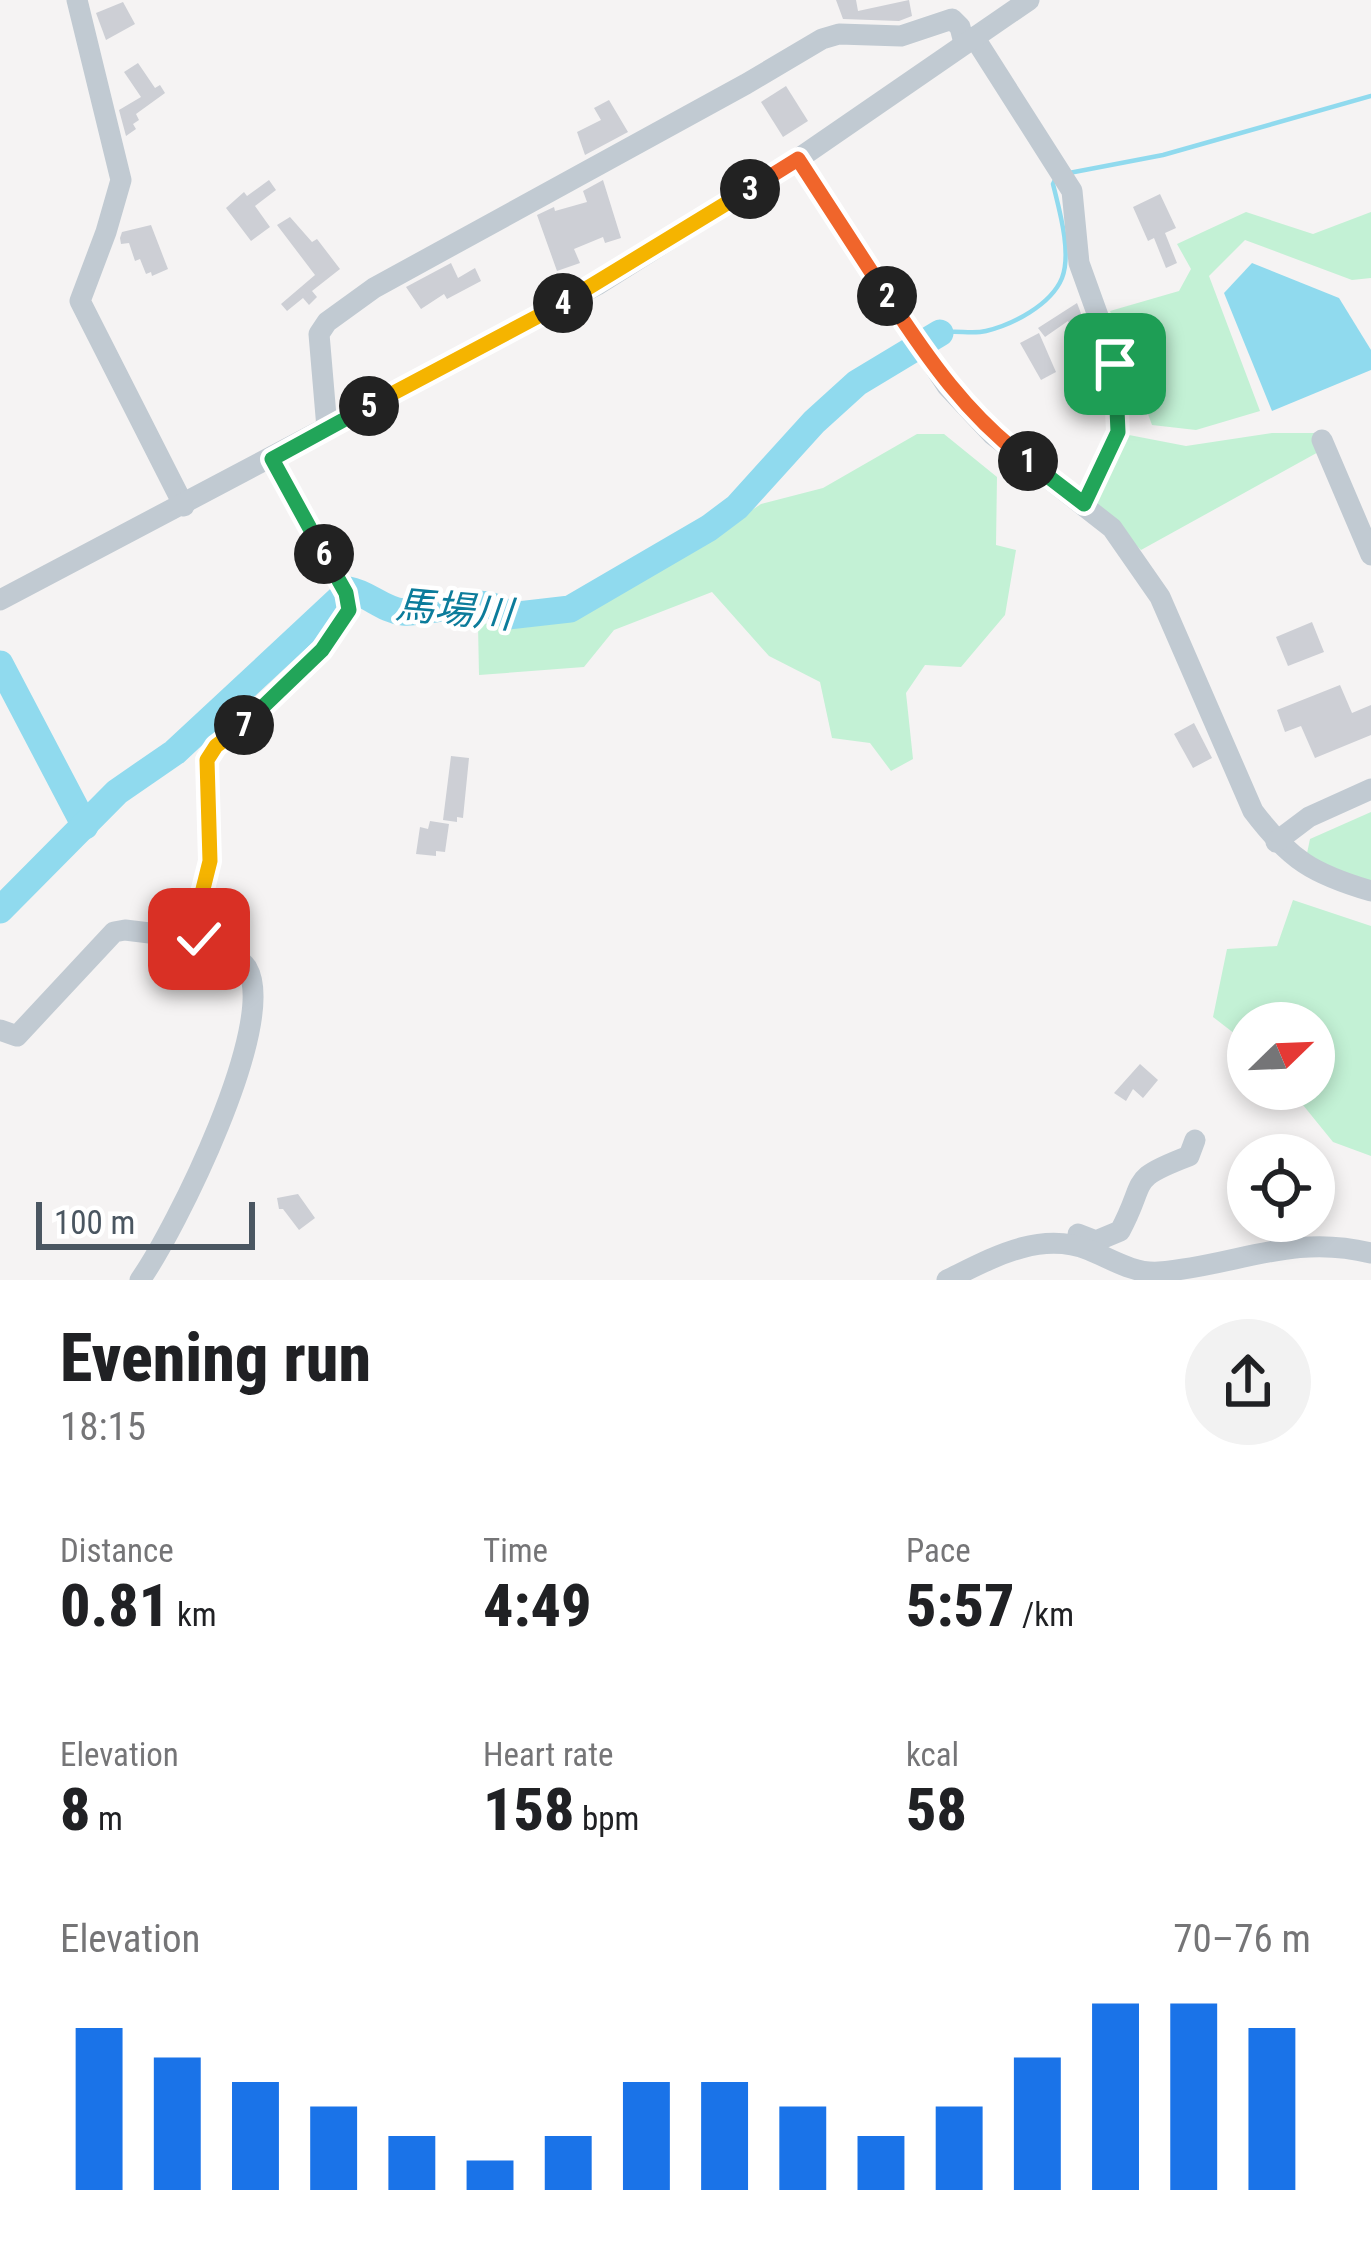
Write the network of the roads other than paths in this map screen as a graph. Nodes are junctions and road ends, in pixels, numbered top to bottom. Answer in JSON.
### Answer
{"nodes":[{"id":1,"x":76,"y":0,"type":"edge"},
{"id":2,"x":1029,"y":0,"type":"edge"},
{"id":3,"x":969,"y":40,"type":"junction"},
{"id":4,"x":798,"y":159,"type":"junction"},
{"id":5,"x":328,"y":428,"type":"junction"},
{"id":6,"x":1322,"y":440,"type":"dead end"},
{"id":7,"x":272,"y":459,"type":"junction"},
{"id":8,"x":1084,"y":504,"type":"junction"},
{"id":9,"x":184,"y":506,"type":"junction"},
{"id":10,"x":1371,"y":555,"type":"edge"},
{"id":11,"x":0,"y":600,"type":"edge"},
{"id":12,"x":1371,"y":789,"type":"edge"},
{"id":13,"x":1276,"y":842,"type":"junction"},
{"id":14,"x":1371,"y":891,"type":"edge"},
{"id":15,"x":199,"y":939,"type":"junction"},
{"id":16,"x":0,"y":1030,"type":"edge"},
{"id":17,"x":1195,"y":1140,"type":"dead end"},
{"id":18,"x":1036,"y":1245,"type":"junction"},
{"id":19,"x":1371,"y":1252,"type":"edge"},
{"id":20,"x":140,"y":1280,"type":"edge"},
{"id":21,"x":947,"y":1280,"type":"edge"}],
"edges":[{"from":1,"to":9,"type":"street"},
{"from":2,"to":3,"type":"street"},
{"from":3,"to":4,"type":"street"},
{"from":3,"to":5,"type":"street"},
{"from":3,"to":8,"type":"street"},
{"from":4,"to":5,"type":"street"},
{"from":4,"to":8,"type":"street"},
{"from":5,"to":7,"type":"street"},
{"from":6,"to":10,"type":"street"},
{"from":7,"to":9,"type":"street"},
{"from":7,"to":15,"type":"street"},
{"from":8,"to":13,"type":"street"},
{"from":9,"to":11,"type":"street"},
{"from":12,"to":13,"type":"street"},
{"from":13,"to":14,"type":"street"},
{"from":15,"to":16,"type":"street"},
{"from":15,"to":20,"type":"street"},
{"from":17,"to":18,"type":"street"},
{"from":18,"to":19,"type":"street"},
{"from":18,"to":21,"type":"street"}]}
